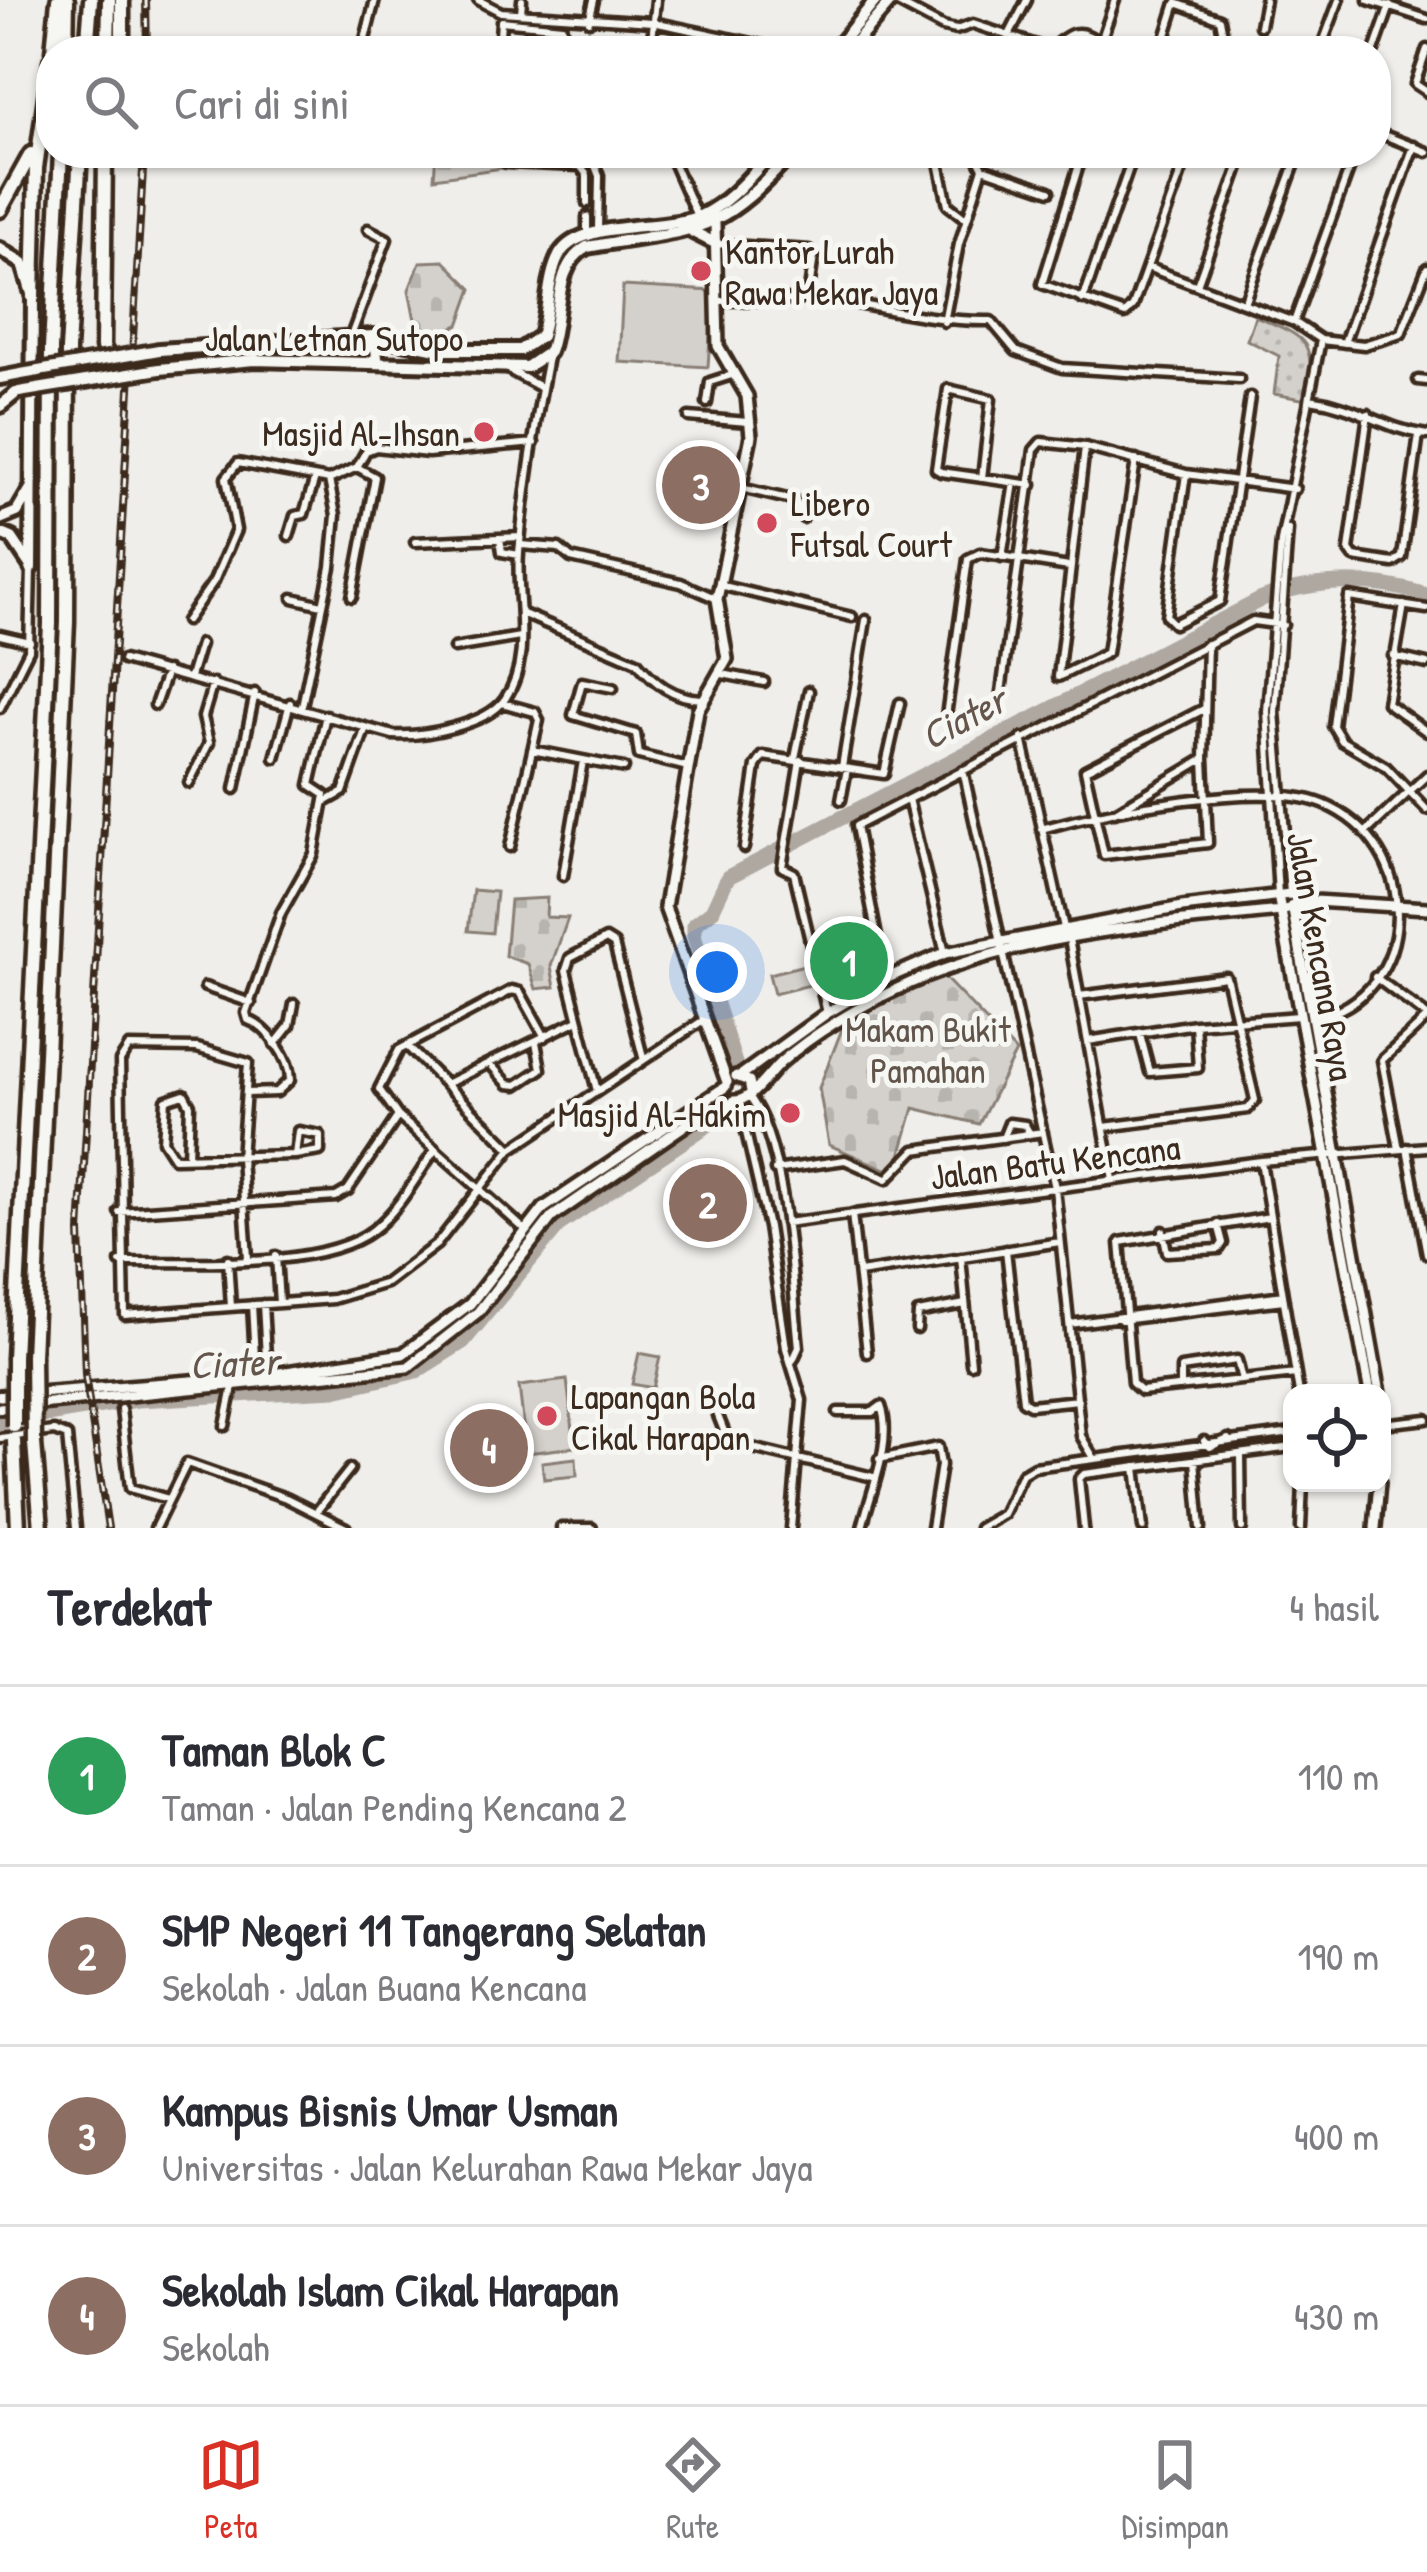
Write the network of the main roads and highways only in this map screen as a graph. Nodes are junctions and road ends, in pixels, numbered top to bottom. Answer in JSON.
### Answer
{"nodes":[{"id":1,"x":62,"y":0,"type":"edge"},
{"id":2,"x":88,"y":0,"type":"edge"},
{"id":3,"x":109,"y":0,"type":"edge"},
{"id":4,"x":122,"y":0,"type":"edge"},
{"id":5,"x":876,"y":0,"type":"edge"},
{"id":6,"x":892,"y":0,"type":"edge"},
{"id":7,"x":55,"y":36,"type":"edge"},
{"id":8,"x":65,"y":36,"type":"edge"},
{"id":9,"x":87,"y":36,"type":"edge"},
{"id":10,"x":108,"y":36,"type":"edge"},
{"id":11,"x":122,"y":36,"type":"edge"},
{"id":12,"x":850,"y":36,"type":"edge"},
{"id":13,"x":855,"y":36,"type":"edge"},
{"id":14,"x":36,"y":139,"type":"edge"},
{"id":15,"x":40,"y":168,"type":"edge"},
{"id":16,"x":60,"y":168,"type":"edge"},
{"id":17,"x":79,"y":168,"type":"edge"},
{"id":18,"x":108,"y":168,"type":"edge"},
{"id":19,"x":757,"y":168,"type":"edge"},
{"id":20,"x":778,"y":168,"type":"edge"},
{"id":21,"x":0,"y":211,"type":"edge"},
{"id":22,"x":693,"y":232,"type":"junction"},
{"id":23,"x":717,"y":244,"type":"road end"},
{"id":24,"x":0,"y":249,"type":"edge"},
{"id":25,"x":33,"y":297,"type":"junction"},
{"id":26,"x":337,"y":339,"type":"junction"},
{"id":27,"x":110,"y":358,"type":"junction"},
{"id":28,"x":366,"y":363,"type":"junction"},
{"id":29,"x":0,"y":365,"type":"edge"},
{"id":30,"x":19,"y":374,"type":"junction"},
{"id":31,"x":0,"y":378,"type":"edge"},
{"id":32,"x":17,"y":393,"type":"junction"},
{"id":33,"x":0,"y":395,"type":"edge"},
{"id":34,"x":0,"y":406,"type":"edge"},
{"id":35,"x":33,"y":483,"type":"junction"},
{"id":36,"x":0,"y":519,"type":"edge"},
{"id":37,"x":0,"y":533,"type":"edge"},
{"id":38,"x":9,"y":1441,"type":"edge"},
{"id":39,"x":14,"y":1528,"type":"edge"},
{"id":40,"x":39,"y":1528,"type":"edge"}],
"edges":[{"from":1,"to":7,"type":"highway"},
{"from":1,"to":8,"type":"highway"},
{"from":2,"to":9,"type":"highway"},
{"from":3,"to":10,"type":"highway"},
{"from":4,"to":11,"type":"highway"},
{"from":5,"to":12,"type":"main road"},
{"from":6,"to":13,"type":"main road"},
{"from":14,"to":21,"type":"highway"},
{"from":15,"to":25,"type":"highway"},
{"from":16,"to":38,"type":"highway","bridge":true},
{"from":17,"to":40,"type":"highway","bridge":true},
{"from":18,"to":27,"type":"highway"},
{"from":19,"to":26,"type":"main road","name":"Jalan Letnan Sutopo"},
{"from":20,"to":22,"type":"main road"},
{"from":22,"to":23,"type":"main road"},
{"from":22,"to":28,"type":"main road","name":"Jalan Letnan Sutopo"},
{"from":24,"to":25,"type":"main road"},
{"from":25,"to":35,"type":"main road"},
{"from":26,"to":27,"type":"main road","name":"Jalan Letnan Sutopo","bridge":true},
{"from":26,"to":28,"type":"main road"},
{"from":27,"to":30,"type":"main road","name":"Jalan Letnan Sutopo","bridge":true},
{"from":28,"to":32,"type":"main road","name":"Jalan Letnan Sutopo","bridge":true},
{"from":29,"to":30,"type":"main road"},
{"from":30,"to":31,"type":"main road","name":"Jalan Letnan Sutopo"},
{"from":32,"to":33,"type":"main road","name":"Jalan Letnan Sutopo"},
{"from":32,"to":34,"type":"main road"},
{"from":35,"to":36,"type":"main road"},
{"from":35,"to":37,"type":"main road"},
{"from":38,"to":39,"type":"highway"}]}
